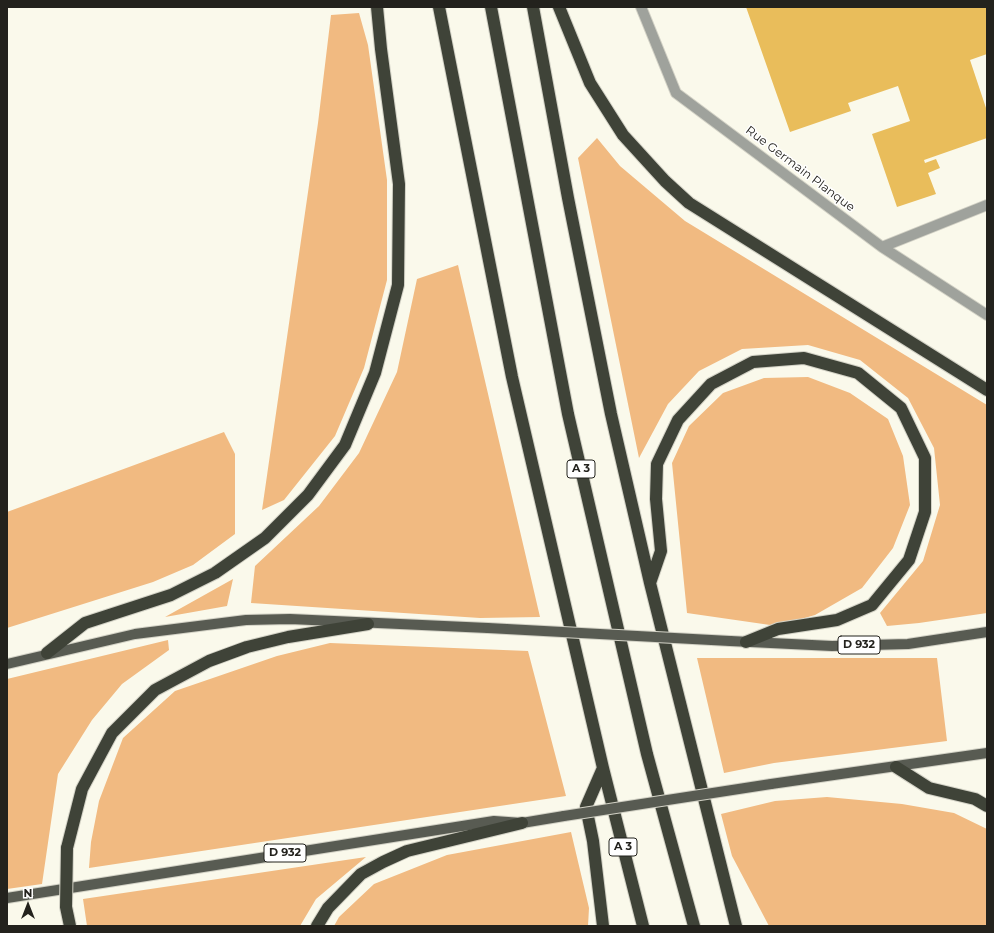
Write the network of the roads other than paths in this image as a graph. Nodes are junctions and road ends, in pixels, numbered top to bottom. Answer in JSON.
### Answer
{"nodes":[{"id":1,"x":377,"y":7,"type":"edge"},
{"id":2,"x":439,"y":7,"type":"edge"},
{"id":3,"x":491,"y":7,"type":"edge"},
{"id":4,"x":533,"y":7,"type":"edge"},
{"id":5,"x":559,"y":7,"type":"edge"},
{"id":6,"x":641,"y":7,"type":"edge"},
{"id":7,"x":987,"y":205,"type":"edge"},
{"id":8,"x":882,"y":247,"type":"junction"},
{"id":9,"x":987,"y":315,"type":"edge"},
{"id":10,"x":987,"y":390,"type":"edge"},
{"id":11,"x":650,"y":583,"type":"junction"},
{"id":12,"x":368,"y":624,"type":"junction"},
{"id":13,"x":987,"y":632,"type":"edge"},
{"id":14,"x":746,"y":642,"type":"junction"},
{"id":15,"x":47,"y":653,"type":"junction"},
{"id":16,"x":7,"y":664,"type":"edge"},
{"id":17,"x":987,"y":753,"type":"edge"},
{"id":18,"x":896,"y":767,"type":"junction"},
{"id":19,"x":603,"y":768,"type":"junction"},
{"id":20,"x":987,"y":806,"type":"edge"},
{"id":21,"x":522,"y":824,"type":"junction"},
{"id":22,"x":7,"y":898,"type":"edge"},
{"id":23,"x":70,"y":926,"type":"edge"},
{"id":24,"x":317,"y":926,"type":"edge"},
{"id":25,"x":603,"y":926,"type":"edge"},
{"id":26,"x":643,"y":926,"type":"edge"},
{"id":27,"x":694,"y":926,"type":"edge"},
{"id":28,"x":736,"y":926,"type":"edge"}],
"edges":[{"from":1,"to":15,"type":"highway"},
{"from":2,"to":19,"type":"highway","number":"A 3"},
{"from":3,"to":27,"type":"highway","number":"A 3"},
{"from":4,"to":11,"type":"highway"},
{"from":5,"to":10,"type":"highway"},
{"from":6,"to":8,"type":"lane","name":"Rue Germain Planque"},
{"from":7,"to":8,"type":"lane"},
{"from":8,"to":9,"type":"lane","name":"Rue Germain Planque"},
{"from":11,"to":14,"type":"highway"},
{"from":11,"to":28,"type":"highway"},
{"from":12,"to":14,"type":"main road","number":"D 932","bridge":true},
{"from":12,"to":15,"type":"main road","number":"D 932"},
{"from":12,"to":23,"type":"highway","bridge":true},
{"from":13,"to":14,"type":"main road","number":"D 932"},
{"from":15,"to":16,"type":"main road","number":"D 932"},
{"from":17,"to":18,"type":"main road","number":"D 932"},
{"from":18,"to":20,"type":"highway"},
{"from":18,"to":21,"type":"main road","number":"D 932","bridge":true},
{"from":19,"to":25,"type":"highway"},
{"from":19,"to":26,"type":"highway","number":"A 3"},
{"from":21,"to":22,"type":"main road","number":"D 932"},
{"from":21,"to":24,"type":"highway"}]}
